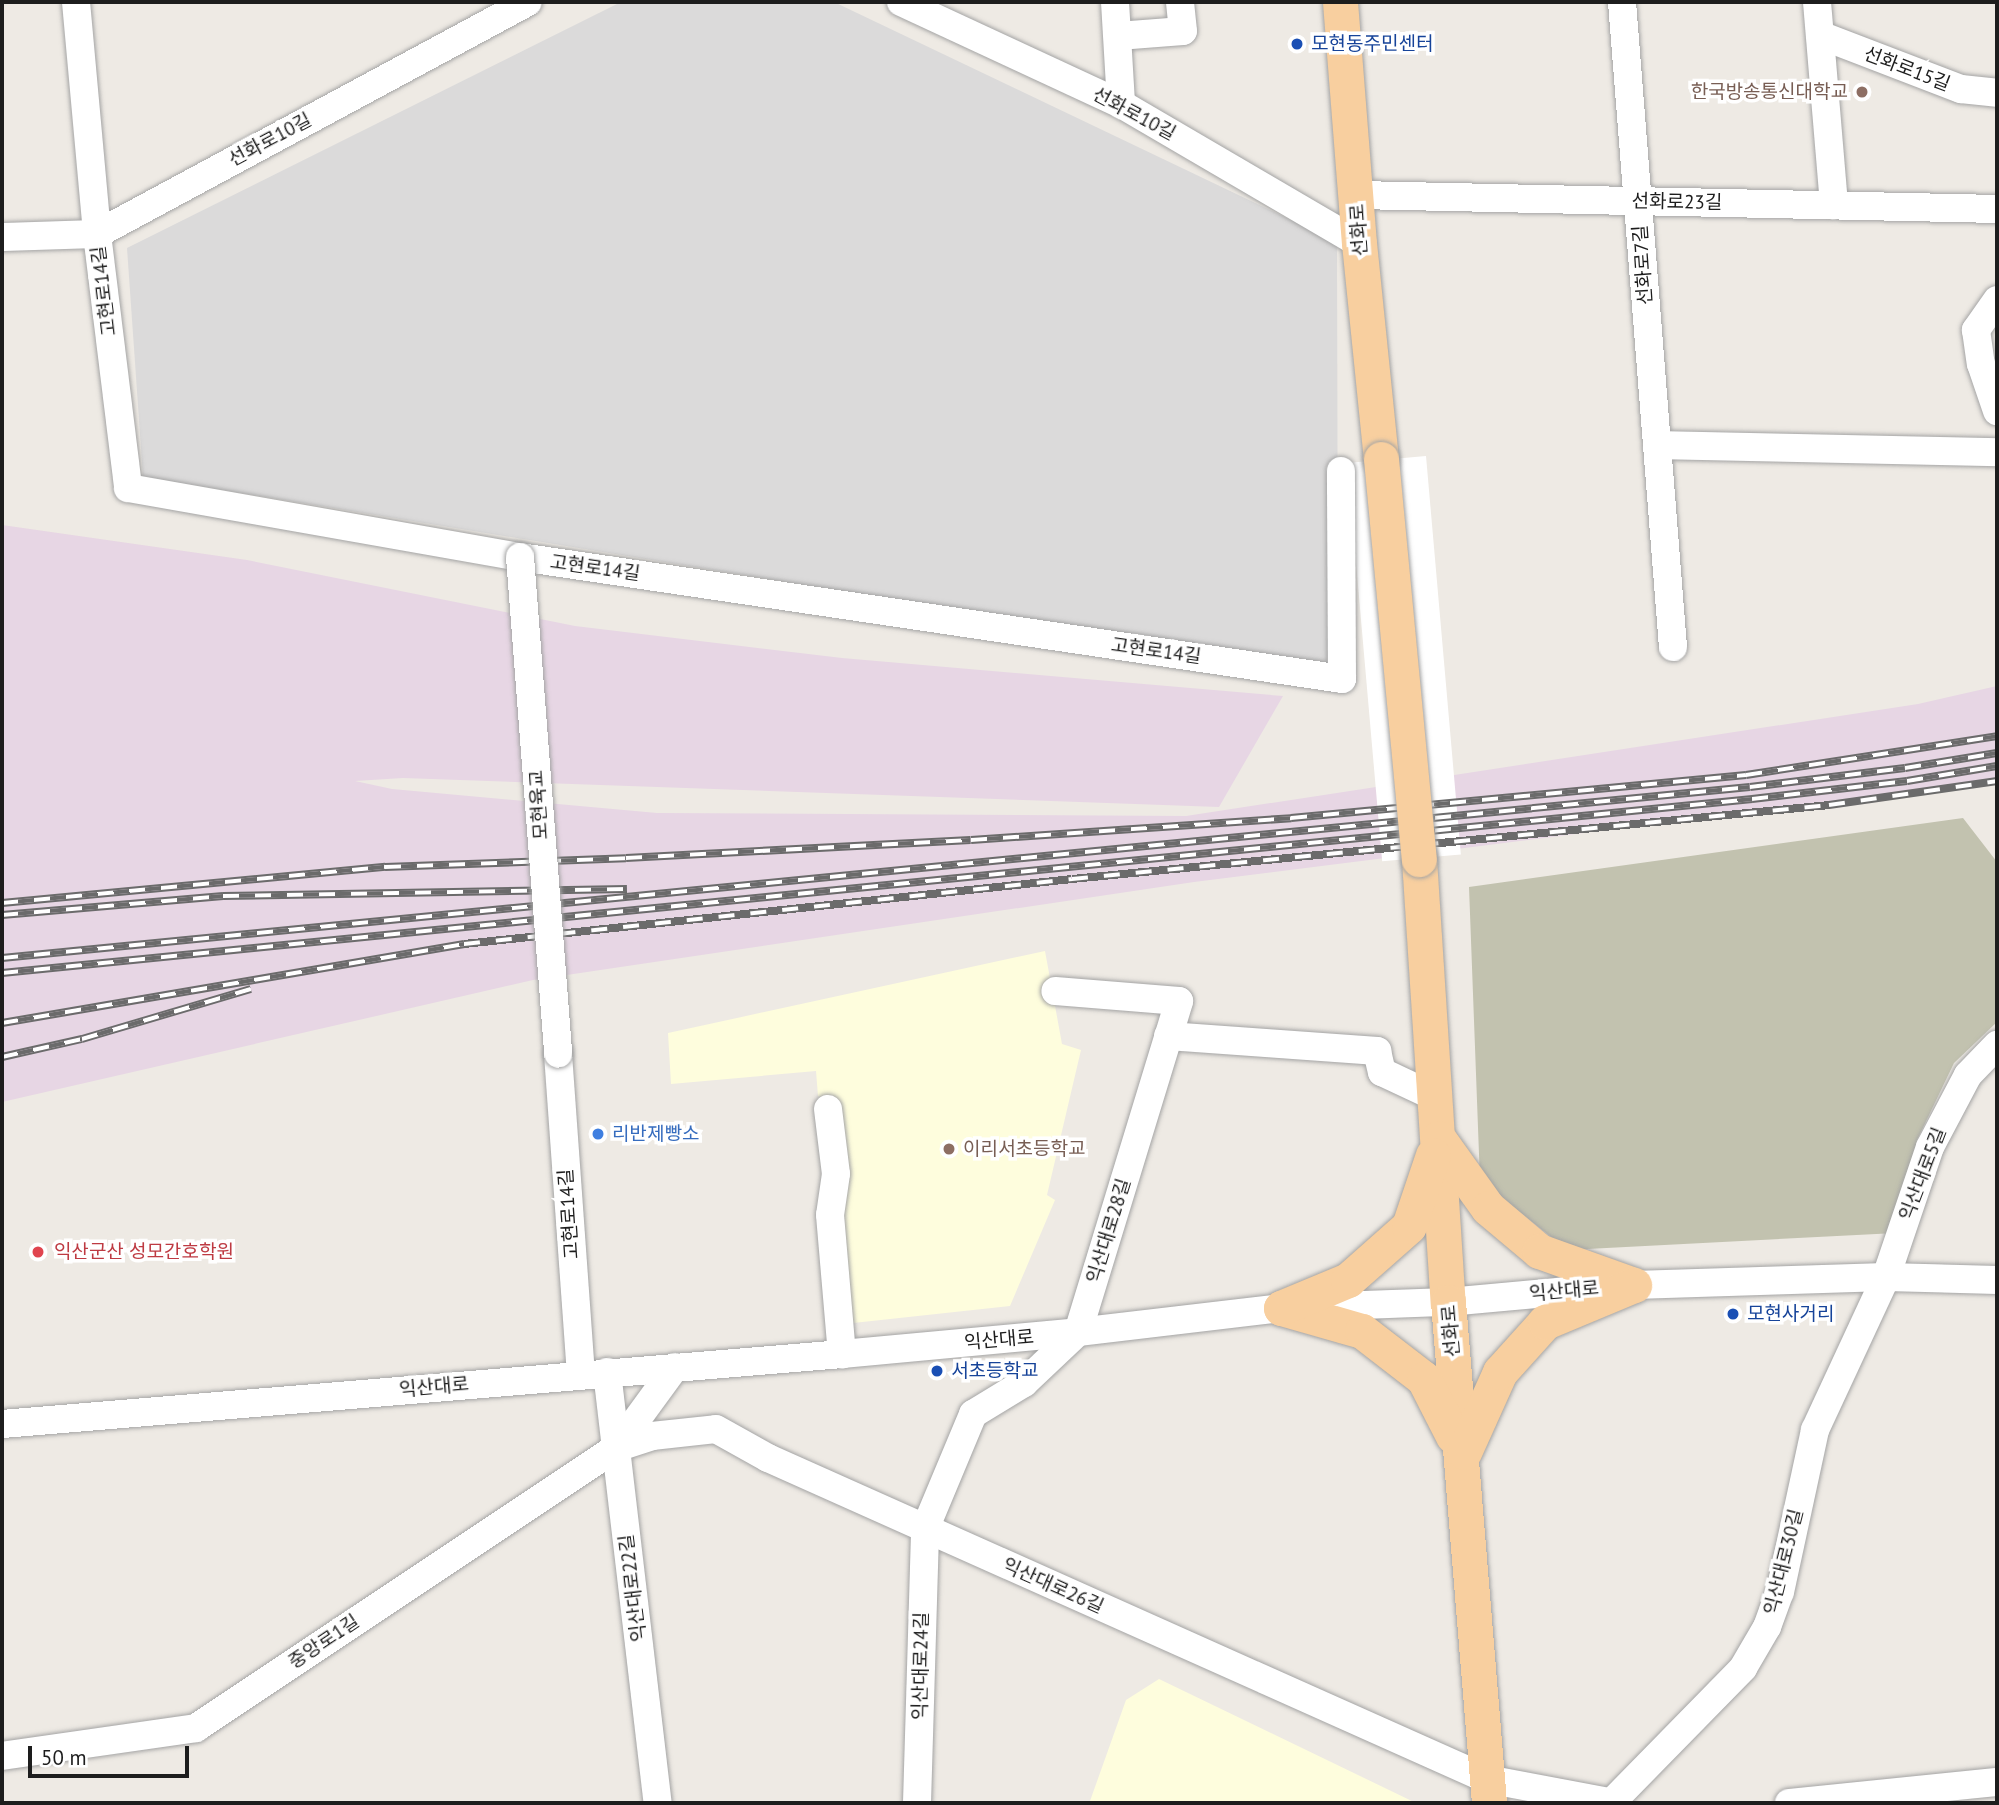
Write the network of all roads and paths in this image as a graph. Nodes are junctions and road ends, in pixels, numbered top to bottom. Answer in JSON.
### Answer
{"nodes":[{"id":1,"x":76,"y":2,"type":"edge"},
{"id":2,"x":528,"y":2,"type":"edge"},
{"id":3,"x":901,"y":2,"type":"edge"},
{"id":4,"x":1115,"y":2,"type":"edge"},
{"id":5,"x":1180,"y":2,"type":"edge"},
{"id":6,"x":1340,"y":2,"type":"edge"},
{"id":7,"x":1622,"y":2,"type":"edge"},
{"id":8,"x":1817,"y":2,"type":"edge"},
{"id":9,"x":1820,"y":35,"type":"junction"},
{"id":10,"x":1118,"y":36,"type":"junction"},
{"id":11,"x":1997,"y":93,"type":"edge"},
{"id":12,"x":1121,"y":104,"type":"junction"},
{"id":13,"x":1357,"y":195,"type":"junction"},
{"id":14,"x":1639,"y":201,"type":"junction"},
{"id":15,"x":1834,"y":205,"type":"junction"},
{"id":16,"x":1997,"y":209,"type":"edge"},
{"id":17,"x":97,"y":234,"type":"junction"},
{"id":18,"x":2,"y":237,"type":"edge"},
{"id":19,"x":1359,"y":243,"type":"junction"},
{"id":20,"x":1997,"y":300,"type":"edge"},
{"id":21,"x":1997,"y":411,"type":"edge"},
{"id":22,"x":1657,"y":445,"type":"junction"},
{"id":23,"x":1997,"y":453,"type":"edge"},
{"id":24,"x":1341,"y":471,"type":"dead end"},
{"id":25,"x":520,"y":557,"type":"junction"},
{"id":26,"x":1673,"y":647,"type":"dead end"},
{"id":27,"x":1055,"y":991,"type":"dead end"},
{"id":28,"x":1168,"y":1036,"type":"junction"},
{"id":29,"x":1997,"y":1045,"type":"edge"},
{"id":30,"x":558,"y":1054,"type":"joint"},
{"id":31,"x":1435,"y":1097,"type":"junction"},
{"id":32,"x":828,"y":1109,"type":"dead end"},
{"id":33,"x":1438,"y":1138,"type":"junction"},
{"id":34,"x":1886,"y":1277,"type":"junction"},
{"id":35,"x":1997,"y":1280,"type":"edge"},
{"id":36,"x":1634,"y":1285,"type":"junction"},
{"id":37,"x":1448,"y":1301,"type":"junction"},
{"id":38,"x":1281,"y":1308,"type":"junction"},
{"id":39,"x":1078,"y":1332,"type":"junction"},
{"id":40,"x":842,"y":1354,"type":"junction"},
{"id":41,"x":675,"y":1367,"type":"junction"},
{"id":42,"x":594,"y":1373,"type":"junction"},
{"id":43,"x":2,"y":1424,"type":"edge"},
{"id":44,"x":616,"y":1448,"type":"junction"},
{"id":45,"x":1463,"y":1455,"type":"junction"},
{"id":46,"x":925,"y":1529,"type":"junction"},
{"id":47,"x":2,"y":1756,"type":"edge"},
{"id":48,"x":1997,"y":1782,"type":"edge"},
{"id":49,"x":1488,"y":1791,"type":"edge"},
{"id":50,"x":658,"y":1803,"type":"edge"},
{"id":51,"x":918,"y":1803,"type":"edge"},
{"id":52,"x":1612,"y":1803,"type":"edge"},
{"id":53,"x":1789,"y":1803,"type":"edge"}],
"edges":[{"from":1,"to":17,"type":"street","name":"고현로14길"},
{"from":2,"to":17,"type":"street","name":"선화로10길"},
{"from":3,"to":12,"type":"street","name":"선화로10길"},
{"from":4,"to":10,"type":"street"},
{"from":5,"to":10,"type":"street"},
{"from":6,"to":13,"type":"main road","name":"선화로"},
{"from":7,"to":14,"type":"street","name":"선화로7길"},
{"from":8,"to":9,"type":"street"},
{"from":9,"to":11,"type":"street","name":"선화로15길"},
{"from":9,"to":15,"type":"street"},
{"from":10,"to":12,"type":"street"},
{"from":12,"to":19,"type":"street","name":"선화로10길"},
{"from":13,"to":14,"type":"street","name":"선화로23길"},
{"from":13,"to":19,"type":"main road","name":"선화로"},
{"from":14,"to":15,"type":"street","name":"선화로23길"},
{"from":14,"to":22,"type":"street","name":"선화로7길"},
{"from":15,"to":16,"type":"street","name":"선화로23길"},
{"from":17,"to":18,"type":"street","name":"선화로10길"},
{"from":17,"to":25,"type":"street","name":"고현로14길"},
{"from":19,"to":31,"type":"main road","name":"선화로","bridge":true},
{"from":20,"to":21,"type":"street"},
{"from":22,"to":23,"type":"street"},
{"from":22,"to":26,"type":"street","name":"선화로7길"},
{"from":24,"to":25,"type":"street","name":"고현로14길"},
{"from":25,"to":30,"type":"street","name":"모현육교","bridge":true},
{"from":27,"to":28,"type":"street","name":"익산대로28길"},
{"from":28,"to":31,"type":"street"},
{"from":28,"to":39,"type":"street","name":"익산대로28길"},
{"from":29,"to":34,"type":"street","name":"익산대로5길"},
{"from":30,"to":42,"type":"street","name":"고현로14길"},
{"from":31,"to":33,"type":"main road","name":"선화로"},
{"from":32,"to":40,"type":"street"},
{"from":33,"to":36,"type":"main road"},
{"from":33,"to":37,"type":"main road","name":"선화로"},
{"from":33,"to":38,"type":"main road"},
{"from":34,"to":35,"type":"street","name":"익산대로"},
{"from":34,"to":36,"type":"street","name":"익산대로"},
{"from":34,"to":52,"type":"street","name":"익산대로30길"},
{"from":36,"to":37,"type":"street","name":"익산대로"},
{"from":36,"to":45,"type":"main road"},
{"from":37,"to":38,"type":"street","name":"익산대로"},
{"from":37,"to":45,"type":"main road","name":"선화로"},
{"from":38,"to":39,"type":"street","name":"익산대로"},
{"from":38,"to":45,"type":"main road"},
{"from":39,"to":40,"type":"street","name":"익산대로"},
{"from":39,"to":46,"type":"street","name":"익산대로28길"},
{"from":40,"to":41,"type":"street","name":"익산대로"},
{"from":41,"to":42,"type":"street","name":"익산대로"},
{"from":41,"to":44,"type":"street"},
{"from":42,"to":43,"type":"street","name":"익산대로"},
{"from":42,"to":44,"type":"street","name":"익산대로22길"},
{"from":44,"to":46,"type":"street","name":"익산대로26길"},
{"from":44,"to":47,"type":"street","name":"중앙로1길"},
{"from":44,"to":50,"type":"street","name":"익산대로22길"},
{"from":45,"to":49,"type":"main road","name":"선화로"},
{"from":46,"to":49,"type":"street","name":"익산대로26길"},
{"from":46,"to":51,"type":"street","name":"익산대로24길"},
{"from":48,"to":53,"type":"street"},
{"from":49,"to":52,"type":"street","name":"익산대로26길"}]}
